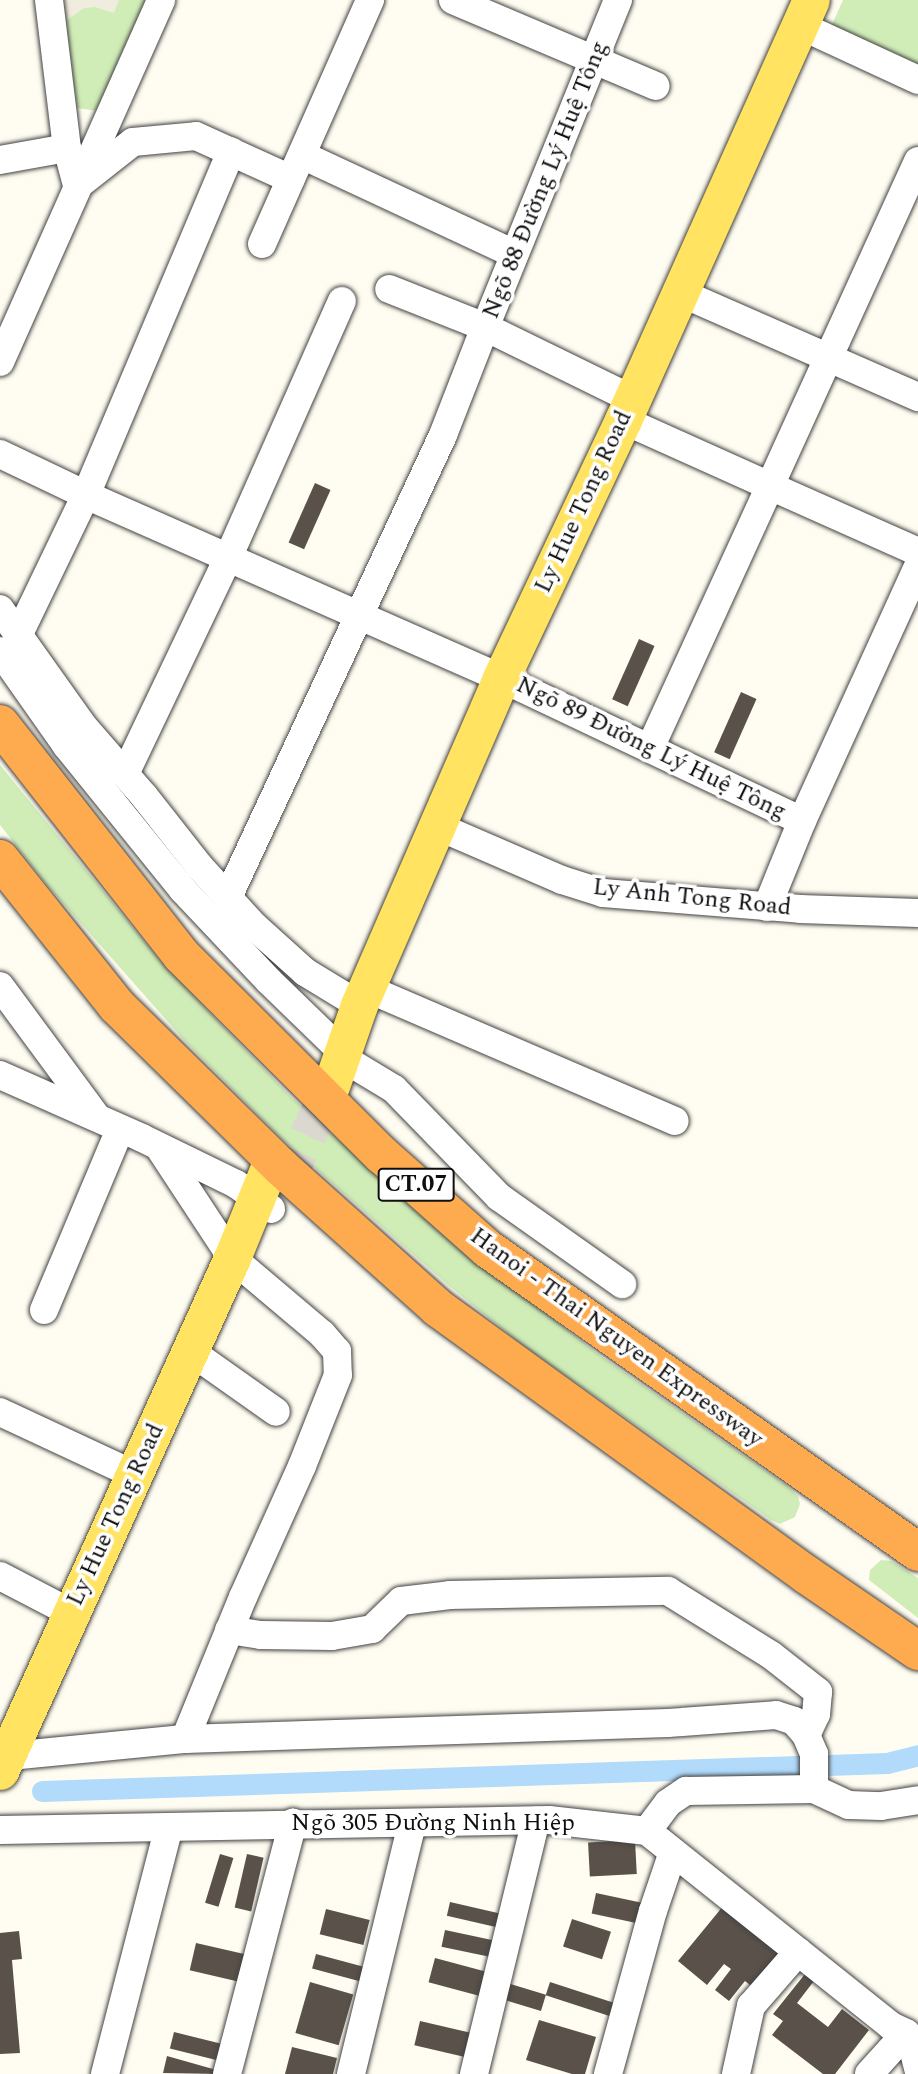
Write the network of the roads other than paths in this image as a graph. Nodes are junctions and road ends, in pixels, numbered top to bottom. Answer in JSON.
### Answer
{"nodes":[{"id":1,"x":49,"y":0,"type":"edge"},
{"id":2,"x":161,"y":0,"type":"edge"},
{"id":3,"x":370,"y":0,"type":"edge"},
{"id":4,"x":453,"y":0,"type":"edge"},
{"id":5,"x":618,"y":0,"type":"edge"},
{"id":6,"x":805,"y":13,"type":"edge"},
{"id":7,"x":594,"y":59,"type":"junction"},
{"id":8,"x":918,"y":80,"type":"edge"},
{"id":9,"x":656,"y":86,"type":"dead end"},
{"id":10,"x":60,"y":93,"type":"junction"},
{"id":11,"x":115,"y":108,"type":"junction"},
{"id":12,"x":66,"y":148,"type":"junction"},
{"id":13,"x":231,"y":151,"type":"junction"},
{"id":14,"x":0,"y":160,"type":"edge"},
{"id":15,"x":918,"y":161,"type":"edge"},
{"id":16,"x":297,"y":167,"type":"junction"},
{"id":17,"x":77,"y":186,"type":"junction"},
{"id":18,"x":262,"y":244,"type":"dead end"},
{"id":19,"x":514,"y":254,"type":"junction"},
{"id":20,"x":388,"y":289,"type":"dead end"},
{"id":21,"x":681,"y":293,"type":"junction"},
{"id":22,"x":342,"y":301,"type":"dead end"},
{"id":23,"x":485,"y":327,"type":"junction"},
{"id":24,"x":828,"y":357,"type":"junction"},
{"id":25,"x":0,"y":362,"type":"edge"},
{"id":26,"x":918,"y":397,"type":"edge"},
{"id":27,"x":628,"y":409,"type":"junction"},
{"id":28,"x":0,"y":454,"type":"edge"},
{"id":29,"x":770,"y":486,"type":"junction"},
{"id":30,"x":86,"y":495,"type":"junction"},
{"id":31,"x":918,"y":552,"type":"edge"},
{"id":32,"x":228,"y":558,"type":"junction"},
{"id":33,"x":918,"y":567,"type":"edge"},
{"id":34,"x":0,"y":609,"type":"edge"},
{"id":35,"x":360,"y":617,"type":"junction"},
{"id":36,"x":9,"y":643,"type":"edge"},
{"id":37,"x":501,"y":678,"type":"junction"},
{"id":38,"x":0,"y":724,"type":"edge"},
{"id":39,"x":650,"y":748,"type":"junction"},
{"id":40,"x":125,"y":774,"type":"junction"},
{"id":41,"x":802,"y":821,"type":"junction"},
{"id":42,"x":437,"y":826,"type":"junction"},
{"id":43,"x":0,"y":859,"type":"edge"},
{"id":44,"x":228,"y":897,"type":"junction"},
{"id":45,"x":767,"y":907,"type":"junction"},
{"id":46,"x":918,"y":912,"type":"edge"},
{"id":47,"x":0,"y":986,"type":"edge"},
{"id":48,"x":363,"y":996,"type":"junction"},
{"id":49,"x":330,"y":1064,"type":"junction"},
{"id":50,"x":0,"y":1075,"type":"edge"},
{"id":51,"x":675,"y":1121,"type":"dead end"},
{"id":52,"x":109,"y":1124,"type":"junction"},
{"id":53,"x":159,"y":1147,"type":"junction"},
{"id":54,"x":270,"y":1191,"type":"joint"},
{"id":55,"x":232,"y":1258,"type":"junction"},
{"id":56,"x":622,"y":1284,"type":"dead end"},
{"id":57,"x":44,"y":1310,"type":"dead end"},
{"id":58,"x":190,"y":1351,"type":"junction"},
{"id":59,"x":0,"y":1412,"type":"edge"},
{"id":60,"x":275,"y":1412,"type":"dead end"},
{"id":61,"x":135,"y":1475,"type":"junction"},
{"id":62,"x":918,"y":1552,"type":"edge"},
{"id":63,"x":0,"y":1576,"type":"edge"},
{"id":64,"x":71,"y":1613,"type":"junction"},
{"id":65,"x":229,"y":1630,"type":"junction"},
{"id":66,"x":918,"y":1651,"type":"edge"},
{"id":67,"x":185,"y":1739,"type":"junction"},
{"id":68,"x":2,"y":1762,"type":"edge"},
{"id":69,"x":812,"y":1764,"type":"junction"},
{"id":70,"x":918,"y":1800,"type":"edge"},
{"id":71,"x":536,"y":1820,"type":"junction"},
{"id":72,"x":293,"y":1823,"type":"junction"},
{"id":73,"x":412,"y":1823,"type":"junction"},
{"id":74,"x":169,"y":1827,"type":"junction"},
{"id":75,"x":0,"y":1830,"type":"edge"},
{"id":76,"x":647,"y":1831,"type":"junction"},
{"id":77,"x":673,"y":1852,"type":"junction"},
{"id":78,"x":798,"y":1952,"type":"junction"},
{"id":79,"x":912,"y":2038,"type":"edge"},
{"id":80,"x":918,"y":2069,"type":"edge"},
{"id":81,"x":105,"y":2074,"type":"edge"},
{"id":82,"x":227,"y":2074,"type":"edge"},
{"id":83,"x":351,"y":2074,"type":"edge"},
{"id":84,"x":474,"y":2074,"type":"edge"},
{"id":85,"x":608,"y":2074,"type":"edge"},
{"id":86,"x":736,"y":2074,"type":"edge"},
{"id":87,"x":869,"y":2074,"type":"edge"}],
"edges":[{"from":1,"to":10,"type":"street"},
{"from":2,"to":11,"type":"street"},
{"from":3,"to":16,"type":"street"},
{"from":4,"to":7,"type":"street"},
{"from":5,"to":7,"type":"street","name":"Ngõ 88 Đường Lý Huệ Tông"},
{"from":6,"to":8,"type":"street"},
{"from":6,"to":21,"type":"main road","name":"Ly Hue Tong Road"},
{"from":7,"to":9,"type":"street"},
{"from":7,"to":19,"type":"street","name":"Ngõ 88 Đường Lý Huệ Tông"},
{"from":10,"to":11,"type":"street"},
{"from":10,"to":12,"type":"street"},
{"from":11,"to":17,"type":"street"},
{"from":12,"to":14,"type":"street"},
{"from":12,"to":17,"type":"street"},
{"from":13,"to":16,"type":"street"},
{"from":13,"to":17,"type":"street"},
{"from":13,"to":30,"type":"street"},
{"from":15,"to":24,"type":"street"},
{"from":16,"to":18,"type":"street"},
{"from":16,"to":19,"type":"street"},
{"from":17,"to":25,"type":"street"},
{"from":19,"to":23,"type":"street","name":"Ngõ 88 Đường Lý Huệ Tông"},
{"from":20,"to":23,"type":"street"},
{"from":21,"to":24,"type":"street"},
{"from":21,"to":27,"type":"main road","name":"Ly Hue Tong Road"},
{"from":22,"to":32,"type":"street"},
{"from":23,"to":27,"type":"street","name":"Ngõ 88 Đường Lý Huệ Tông"},
{"from":23,"to":35,"type":"street"},
{"from":24,"to":26,"type":"street"},
{"from":24,"to":29,"type":"street"},
{"from":27,"to":29,"type":"street","name":"Ngõ 88 Đường Lý Huệ Tông"},
{"from":27,"to":37,"type":"main road","name":"Ly Hue Tong Road"},
{"from":28,"to":30,"type":"street","name":"Ngõ 89 Đường Lý Huệ Tông"},
{"from":29,"to":31,"type":"street","name":"Ngõ 88 Đường Lý Huệ Tông"},
{"from":29,"to":39,"type":"street"},
{"from":30,"to":32,"type":"street","name":"Ngõ 89 Đường Lý Huệ Tông"},
{"from":30,"to":36,"type":"street"},
{"from":32,"to":35,"type":"street","name":"Ngõ 89 Đường Lý Huệ Tông"},
{"from":32,"to":40,"type":"street"},
{"from":33,"to":41,"type":"street"},
{"from":34,"to":36,"type":"street"},
{"from":35,"to":37,"type":"street","name":"Ngõ 89 Đường Lý Huệ Tông"},
{"from":35,"to":44,"type":"street"},
{"from":36,"to":40,"type":"street"},
{"from":36,"to":49,"type":"street"},
{"from":37,"to":39,"type":"street","name":"Ngõ 89 Đường Lý Huệ Tông"},
{"from":37,"to":42,"type":"main road","name":"Ly Hue Tong Road"},
{"from":38,"to":62,"type":"highway","name":"Hanoi - Thai Nguyen Expressway","number":"CT.07"},
{"from":39,"to":41,"type":"street","name":"Ngõ 89 Đường Lý Huệ Tông"},
{"from":40,"to":44,"type":"street"},
{"from":41,"to":45,"type":"street"},
{"from":42,"to":45,"type":"street","name":"Ly Anh Tong Road"},
{"from":42,"to":48,"type":"main road","name":"Ly Hue Tong Road"},
{"from":43,"to":66,"type":"highway","number":"CT.07"},
{"from":44,"to":48,"type":"street"},
{"from":45,"to":46,"type":"street","name":"Ly Anh Tong Road"},
{"from":47,"to":52,"type":"street"},
{"from":48,"to":49,"type":"main road","name":"Ly Hue Tong Road"},
{"from":48,"to":51,"type":"street"},
{"from":49,"to":56,"type":"street"},
{"from":50,"to":52,"type":"street"},
{"from":52,"to":53,"type":"street"},
{"from":52,"to":57,"type":"street"},
{"from":53,"to":54,"type":"street"},
{"from":53,"to":55,"type":"street"},
{"from":54,"to":55,"type":"main road","name":"Ly Hue Tong Road"},
{"from":55,"to":58,"type":"main road","name":"Ly Hue Tong Road"},
{"from":55,"to":65,"type":"street"},
{"from":58,"to":60,"type":"street"},
{"from":58,"to":61,"type":"main road","name":"Ly Hue Tong Road"},
{"from":59,"to":61,"type":"street"},
{"from":61,"to":64,"type":"main road","name":"Ly Hue Tong Road"},
{"from":63,"to":64,"type":"street"},
{"from":64,"to":68,"type":"main road","name":"Ly Hue Tong Road"},
{"from":65,"to":67,"type":"street"},
{"from":65,"to":69,"type":"street"},
{"from":67,"to":68,"type":"street"},
{"from":67,"to":69,"type":"street"},
{"from":69,"to":70,"type":"street"},
{"from":69,"to":76,"type":"street"},
{"from":71,"to":73,"type":"street","name":"Ngõ 305 Đường Ninh Hiệp"},
{"from":71,"to":76,"type":"street","name":"Ngõ 305 Đường Ninh Hiệp"},
{"from":71,"to":84,"type":"street"},
{"from":72,"to":73,"type":"street","name":"Ngõ 305 Đường Ninh Hiệp"},
{"from":72,"to":74,"type":"street","name":"Ngõ 305 Đường Ninh Hiệp"},
{"from":72,"to":82,"type":"street"},
{"from":73,"to":83,"type":"street"},
{"from":74,"to":75,"type":"street","name":"Ngõ 305 Đường Ninh Hiệp"},
{"from":74,"to":81,"type":"street"},
{"from":76,"to":77,"type":"street"},
{"from":77,"to":78,"type":"street"},
{"from":77,"to":85,"type":"street"},
{"from":78,"to":79,"type":"street"},
{"from":78,"to":86,"type":"street"},
{"from":79,"to":80,"type":"street"},
{"from":79,"to":87,"type":"street"}]}
